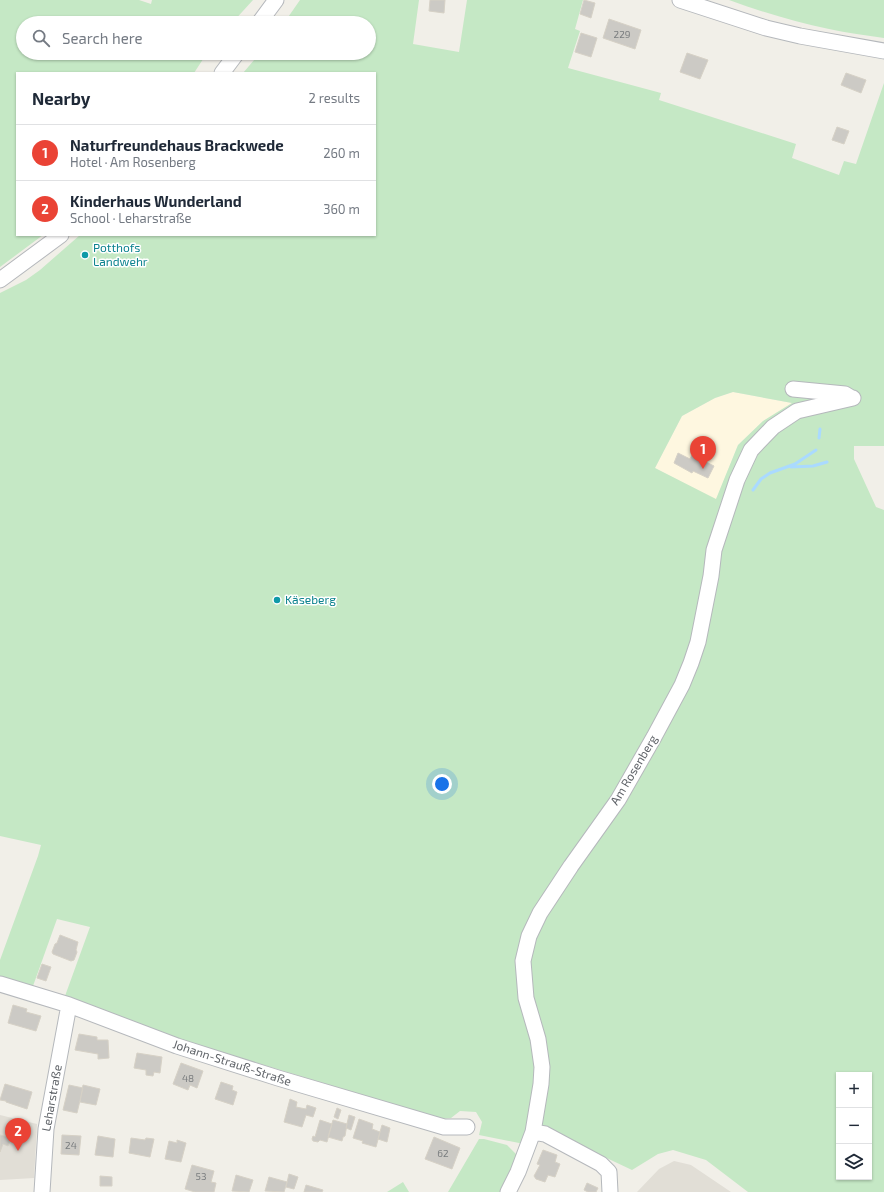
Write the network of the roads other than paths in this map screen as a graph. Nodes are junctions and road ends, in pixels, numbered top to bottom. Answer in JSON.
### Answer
{"nodes":[{"id":1,"x":276,"y":0,"type":"edge"},
{"id":2,"x":680,"y":0,"type":"edge"},
{"id":3,"x":264,"y":16,"type":"edge"},
{"id":4,"x":884,"y":50,"type":"edge"},
{"id":5,"x":232,"y":60,"type":"edge"},
{"id":6,"x":223,"y":72,"type":"edge"},
{"id":7,"x":60,"y":236,"type":"edge"},
{"id":8,"x":0,"y":280,"type":"edge"},
{"id":9,"x":793,"y":389,"type":"dead end"},
{"id":10,"x":0,"y":984,"type":"edge"},
{"id":11,"x":69,"y":1005,"type":"junction"},
{"id":12,"x":467,"y":1127,"type":"dead end"},
{"id":13,"x":533,"y":1132,"type":"junction"},
{"id":14,"x":42,"y":1192,"type":"edge"},
{"id":15,"x":508,"y":1192,"type":"edge"},
{"id":16,"x":610,"y":1192,"type":"edge"}],
"edges":[{"from":1,"to":3,"type":"street"},
{"from":2,"to":4,"type":"street"},
{"from":5,"to":6,"type":"street"},
{"from":7,"to":8,"type":"street"},
{"from":9,"to":13,"type":"street","name":"Am Rosenberg"},
{"from":10,"to":11,"type":"street","name":"Johann-Strauß-Straße"},
{"from":11,"to":12,"type":"street","name":"Johann-Strauß-Straße"},
{"from":11,"to":14,"type":"street","name":"Leharstraße"},
{"from":13,"to":15,"type":"street","name":"Am Rosenberg"},
{"from":13,"to":16,"type":"street"}]}
